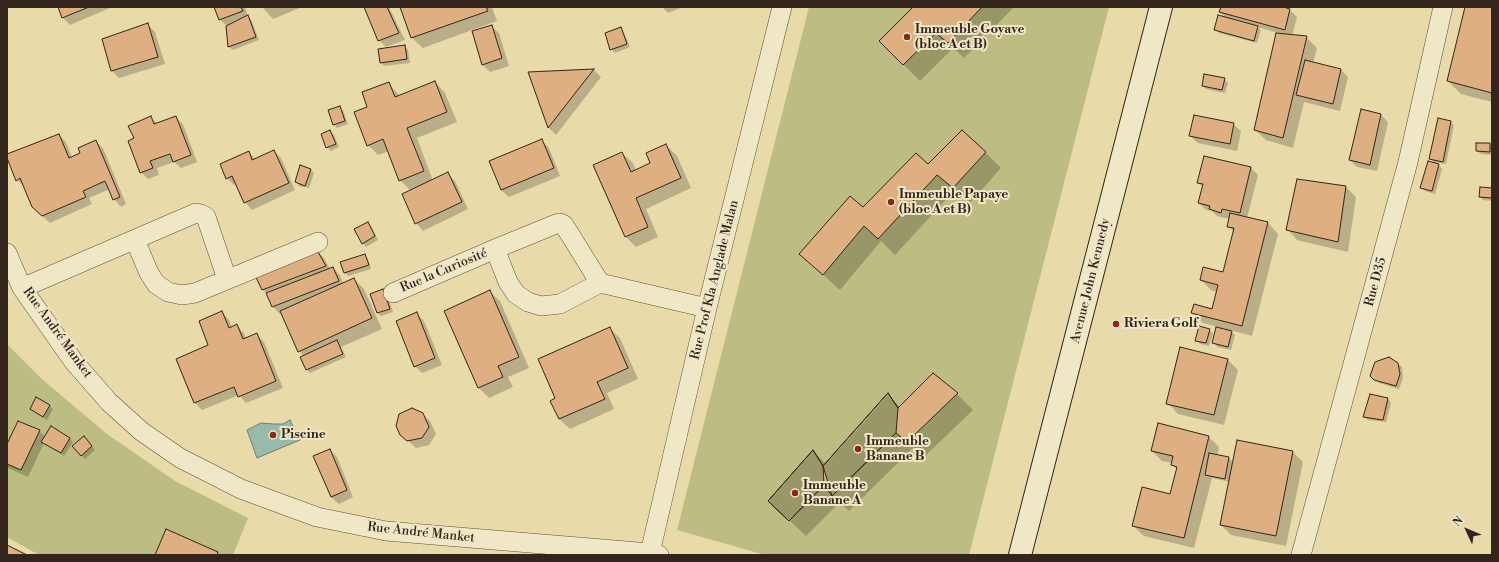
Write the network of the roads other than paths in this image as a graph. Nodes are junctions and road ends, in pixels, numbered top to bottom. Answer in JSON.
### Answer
{"nodes":[{"id":1,"x":782,"y":7,"type":"edge"},
{"id":2,"x":1161,"y":7,"type":"edge"},
{"id":3,"x":1443,"y":7,"type":"edge"},
{"id":4,"x":135,"y":240,"type":"junction"},
{"id":5,"x":318,"y":242,"type":"dead end"},
{"id":6,"x":494,"y":249,"type":"junction"},
{"id":7,"x":7,"y":253,"type":"edge"},
{"id":8,"x":228,"y":279,"type":"junction"},
{"id":9,"x":600,"y":283,"type":"junction"},
{"id":10,"x":22,"y":288,"type":"junction"},
{"id":11,"x":393,"y":293,"type":"dead end"},
{"id":12,"x":707,"y":308,"type":"junction"},
{"id":13,"x":655,"y":554,"type":"edge"},
{"id":14,"x":1020,"y":555,"type":"edge"},
{"id":15,"x":1301,"y":555,"type":"edge"}],
"edges":[{"from":1,"to":12,"type":"street","name":"Rue Prof Kla Anglade Malan"},
{"from":2,"to":14,"type":"main road","name":"Avenue John Kennedy"},
{"from":3,"to":15,"type":"street","name":"Rue D35"},
{"from":4,"to":8,"type":"street"},
{"from":4,"to":8,"type":"street"},
{"from":4,"to":10,"type":"street"},
{"from":5,"to":8,"type":"street"},
{"from":6,"to":9,"type":"street","name":"Rue la Curiosité"},
{"from":6,"to":9,"type":"street","name":"Rue la Curiosité"},
{"from":6,"to":11,"type":"street","name":"Rue la Curiosité"},
{"from":7,"to":10,"type":"street","name":"Rue André Manket"},
{"from":9,"to":12,"type":"street"},
{"from":10,"to":13,"type":"street","name":"Rue André Manket"},
{"from":12,"to":13,"type":"street","name":"Rue Prof Kla Anglade Malan"}]}
